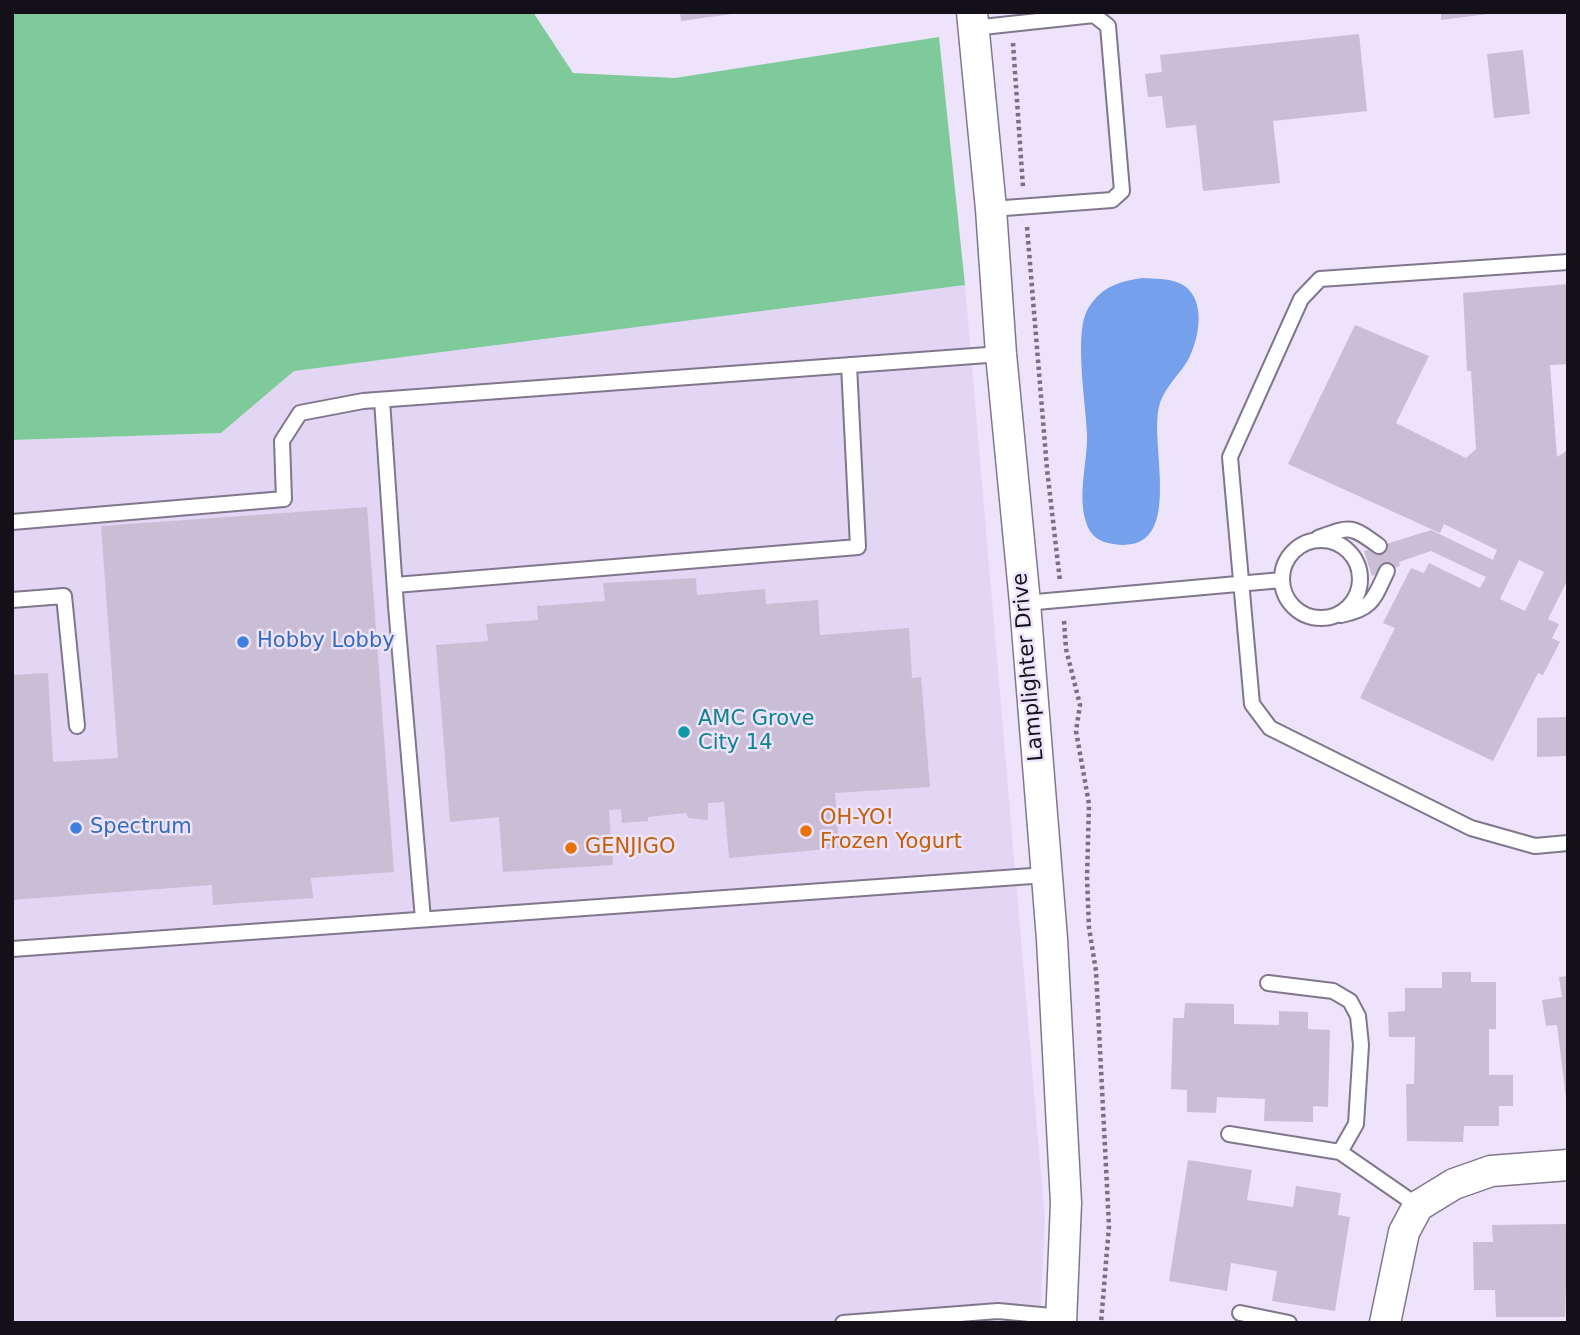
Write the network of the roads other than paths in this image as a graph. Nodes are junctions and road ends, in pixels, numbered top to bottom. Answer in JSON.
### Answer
{"nodes":[{"id":1,"x":973,"y":20,"type":"edge"},
{"id":2,"x":991,"y":209,"type":"junction"},
{"id":3,"x":1568,"y":262,"type":"edge"},
{"id":4,"x":1001,"y":354,"type":"junction"},
{"id":5,"x":849,"y":365,"type":"junction"},
{"id":6,"x":382,"y":400,"type":"junction"},
{"id":7,"x":12,"y":522,"type":"edge"},
{"id":8,"x":1312,"y":541,"type":"junction"},
{"id":9,"x":1379,"y":546,"type":"dead end"},
{"id":10,"x":1387,"y":571,"type":"dead end"},
{"id":11,"x":1282,"y":580,"type":"junction"},
{"id":12,"x":1241,"y":584,"type":"junction"},
{"id":13,"x":395,"y":586,"type":"junction"},
{"id":14,"x":12,"y":600,"type":"edge"},
{"id":15,"x":1025,"y":603,"type":"junction"},
{"id":16,"x":1336,"y":616,"type":"junction"},
{"id":17,"x":77,"y":726,"type":"dead end"},
{"id":18,"x":1568,"y":843,"type":"edge"},
{"id":19,"x":1046,"y":875,"type":"junction"},
{"id":20,"x":423,"y":919,"type":"junction"},
{"id":21,"x":12,"y":949,"type":"edge"},
{"id":22,"x":1268,"y":983,"type":"dead end"},
{"id":23,"x":1229,"y":1134,"type":"dead end"},
{"id":24,"x":1340,"y":1152,"type":"junction"},
{"id":25,"x":1568,"y":1165,"type":"edge"},
{"id":26,"x":1418,"y":1206,"type":"junction"},
{"id":27,"x":1240,"y":1313,"type":"dead end"},
{"id":28,"x":1061,"y":1320,"type":"edge"},
{"id":29,"x":1391,"y":1322,"type":"edge"},
{"id":30,"x":843,"y":1323,"type":"edge"},
{"id":31,"x":1289,"y":1323,"type":"edge"}],
"edges":[{"from":1,"to":2,"type":"street","name":"Lamplighter Drive"},
{"from":1,"to":2,"type":"lane"},
{"from":2,"to":4,"type":"street","name":"Lamplighter Drive"},
{"from":3,"to":12,"type":"lane"},
{"from":4,"to":5,"type":"lane"},
{"from":4,"to":15,"type":"street","name":"Lamplighter Drive"},
{"from":5,"to":6,"type":"lane"},
{"from":5,"to":13,"type":"lane"},
{"from":6,"to":7,"type":"lane"},
{"from":6,"to":13,"type":"lane"},
{"from":8,"to":9,"type":"lane"},
{"from":8,"to":11,"type":"lane"},
{"from":8,"to":16,"type":"lane"},
{"from":10,"to":16,"type":"lane"},
{"from":11,"to":12,"type":"lane"},
{"from":11,"to":16,"type":"lane"},
{"from":12,"to":15,"type":"lane"},
{"from":12,"to":18,"type":"lane"},
{"from":13,"to":20,"type":"lane"},
{"from":14,"to":17,"type":"lane"},
{"from":15,"to":19,"type":"street","name":"Lamplighter Drive"},
{"from":19,"to":20,"type":"lane"},
{"from":19,"to":28,"type":"street","name":"Lamplighter Drive"},
{"from":20,"to":21,"type":"lane"},
{"from":22,"to":24,"type":"lane"},
{"from":23,"to":24,"type":"lane"},
{"from":24,"to":26,"type":"lane"},
{"from":25,"to":26,"type":"street"},
{"from":26,"to":29,"type":"street"},
{"from":27,"to":31,"type":"lane"},
{"from":28,"to":30,"type":"lane"}]}
